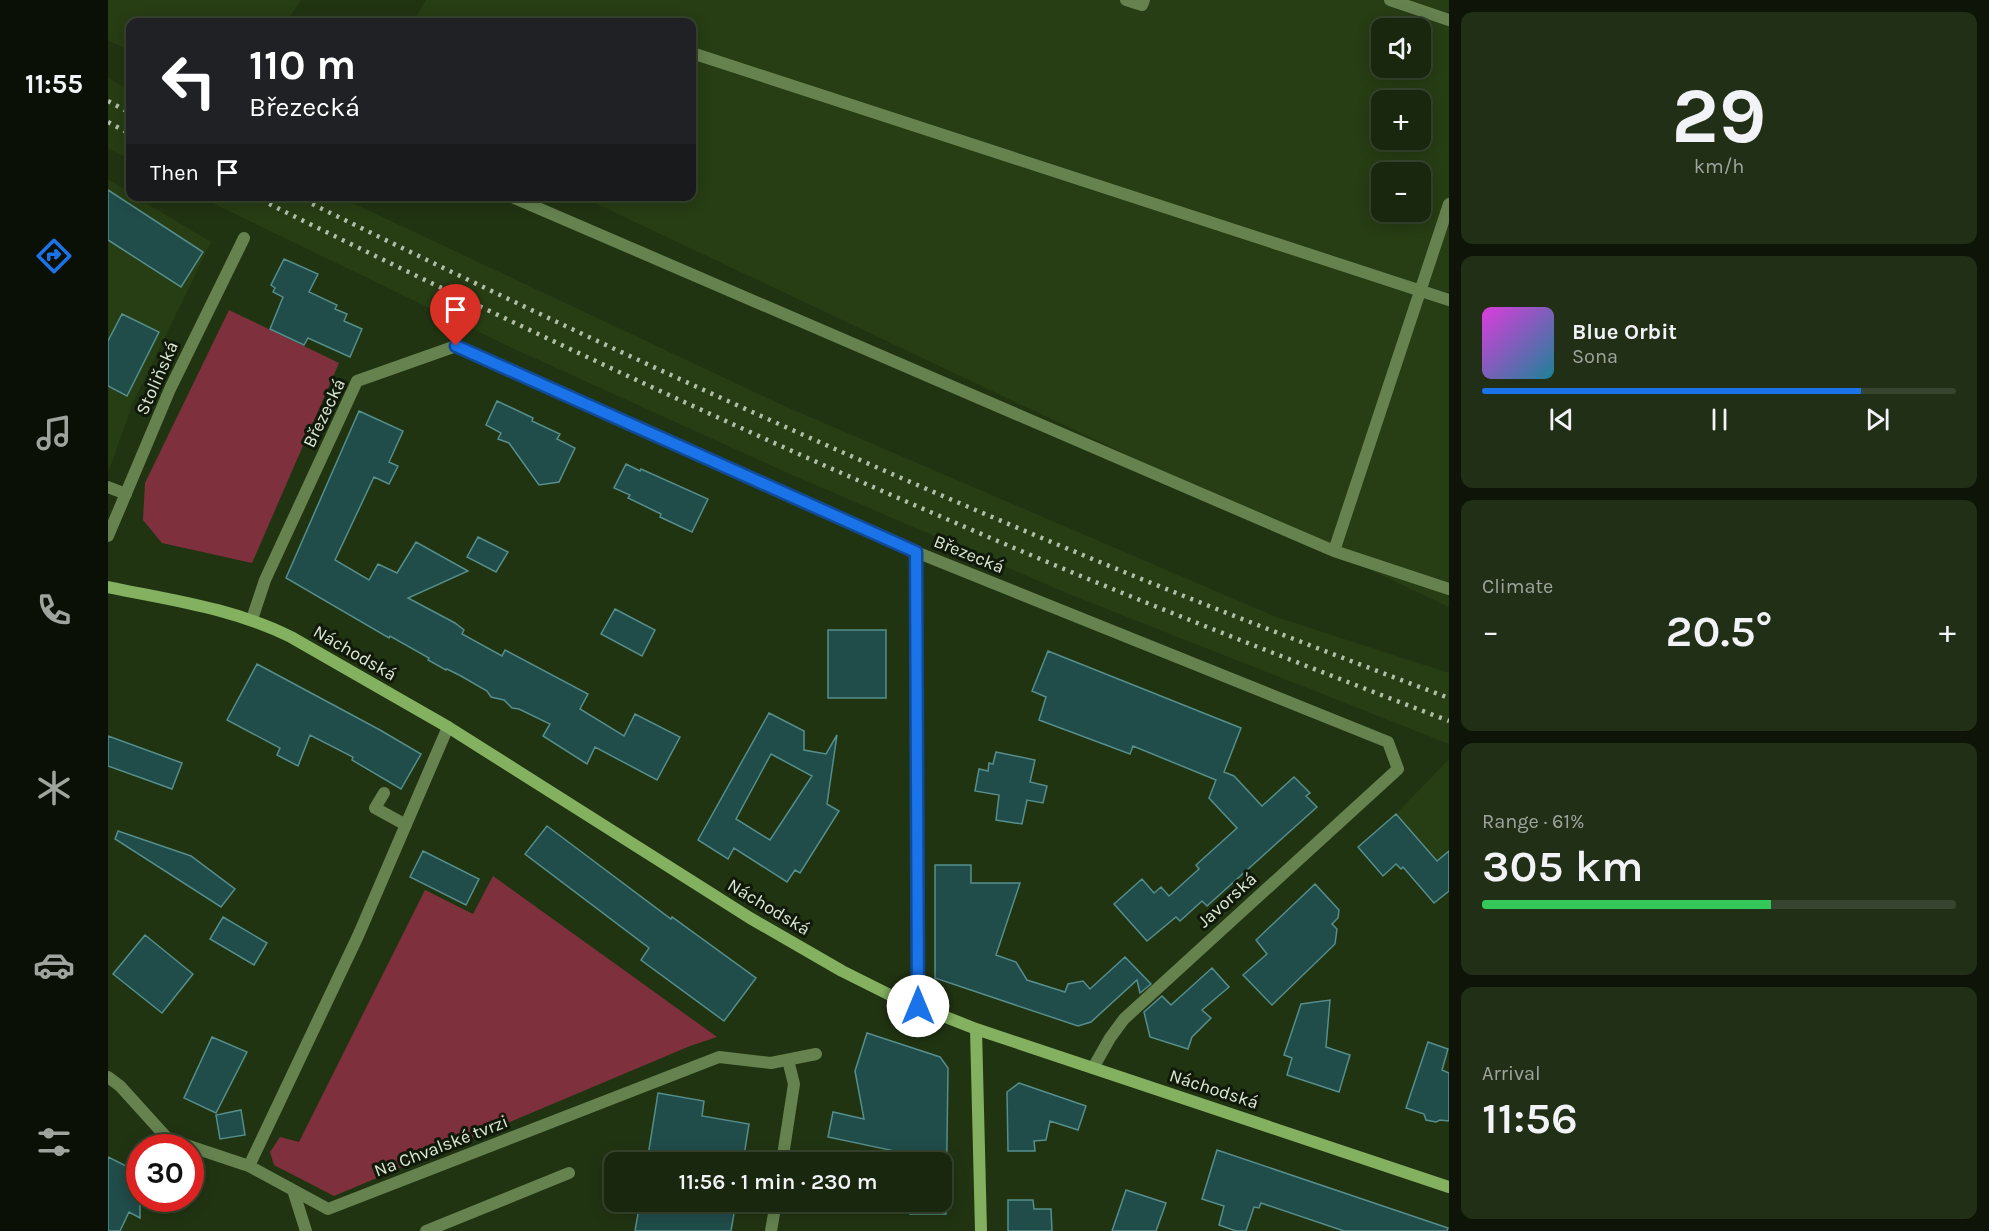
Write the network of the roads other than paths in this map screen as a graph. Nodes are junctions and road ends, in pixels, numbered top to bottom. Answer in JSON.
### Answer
{"nodes":[{"id":1,"x":1126,"y":0,"type":"edge"},
{"id":2,"x":1144,"y":0,"type":"edge"},
{"id":3,"x":1390,"y":0,"type":"edge"},
{"id":4,"x":1433,"y":0,"type":"edge"},
{"id":5,"x":1429,"y":13,"type":"junction"},
{"id":6,"x":1449,"y":20,"type":"edge"},
{"id":7,"x":696,"y":55,"type":"edge"},
{"id":8,"x":522,"y":201,"type":"edge"},
{"id":9,"x":1449,"y":204,"type":"edge"},
{"id":10,"x":244,"y":238,"type":"dead end"},
{"id":11,"x":1420,"y":291,"type":"junction"},
{"id":12,"x":1449,"y":300,"type":"edge"},
{"id":13,"x":108,"y":487,"type":"edge"},
{"id":14,"x":126,"y":494,"type":"junction"},
{"id":15,"x":108,"y":536,"type":"edge"},
{"id":16,"x":1334,"y":551,"type":"junction"},
{"id":17,"x":916,"y":552,"type":"junction"},
{"id":18,"x":108,"y":587,"type":"edge"},
{"id":19,"x":1449,"y":589,"type":"edge"},
{"id":20,"x":252,"y":619,"type":"junction"},
{"id":21,"x":448,"y":727,"type":"junction"},
{"id":22,"x":1398,"y":769,"type":"joint"},
{"id":23,"x":384,"y":793,"type":"dead end"},
{"id":24,"x":406,"y":825,"type":"junction"},
{"id":25,"x":918,"y":1006,"type":"junction"},
{"id":26,"x":976,"y":1029,"type":"junction"},
{"id":27,"x":816,"y":1054,"type":"dead end"},
{"id":28,"x":788,"y":1060,"type":"junction"},
{"id":29,"x":1093,"y":1068,"type":"junction"},
{"id":30,"x":108,"y":1077,"type":"edge"},
{"id":31,"x":784,"y":1152,"type":"edge"},
{"id":32,"x":249,"y":1166,"type":"junction"},
{"id":33,"x":569,"y":1173,"type":"dead end"},
{"id":34,"x":1449,"y":1187,"type":"edge"},
{"id":35,"x":293,"y":1190,"type":"junction"},
{"id":36,"x":774,"y":1212,"type":"edge"},
{"id":37,"x":306,"y":1231,"type":"edge"},
{"id":38,"x":426,"y":1231,"type":"edge"},
{"id":39,"x":771,"y":1231,"type":"edge"},
{"id":40,"x":981,"y":1231,"type":"edge"}],
"edges":[{"from":1,"to":2,"type":"street"},
{"from":3,"to":5,"type":"street"},
{"from":4,"to":5,"type":"street"},
{"from":5,"to":6,"type":"street"},
{"from":7,"to":11,"type":"street"},
{"from":8,"to":16,"type":"street"},
{"from":9,"to":11,"type":"street"},
{"from":10,"to":14,"type":"street","name":"Stoliňská"},
{"from":11,"to":12,"type":"street"},
{"from":11,"to":16,"type":"street"},
{"from":13,"to":14,"type":"street"},
{"from":14,"to":15,"type":"street","name":"Stoliňská"},
{"from":16,"to":19,"type":"street"},
{"from":17,"to":20,"type":"street","name":"Březecká"},
{"from":17,"to":22,"type":"street","name":"Březecká"},
{"from":17,"to":25,"type":"street"},
{"from":18,"to":20,"type":"main road","name":"Náchodská"},
{"from":20,"to":21,"type":"main road","name":"Náchodská"},
{"from":21,"to":24,"type":"street"},
{"from":21,"to":25,"type":"main road","name":"Náchodská"},
{"from":22,"to":29,"type":"street","name":"Javorská"},
{"from":23,"to":24,"type":"street"},
{"from":24,"to":32,"type":"street"},
{"from":25,"to":26,"type":"main road","name":"Náchodská"},
{"from":26,"to":29,"type":"main road","name":"Náchodská"},
{"from":26,"to":40,"type":"main road"},
{"from":27,"to":28,"type":"street","name":"Na Chvalské tvrzi"},
{"from":28,"to":31,"type":"street"},
{"from":28,"to":35,"type":"street","name":"Na Chvalské tvrzi"},
{"from":29,"to":34,"type":"main road","name":"Náchodská"},
{"from":30,"to":32,"type":"street","name":"Na Chvalské tvrzi"},
{"from":32,"to":35,"type":"street","name":"Na Chvalské tvrzi"},
{"from":33,"to":38,"type":"street"},
{"from":35,"to":37,"type":"street"},
{"from":36,"to":39,"type":"street"}]}
